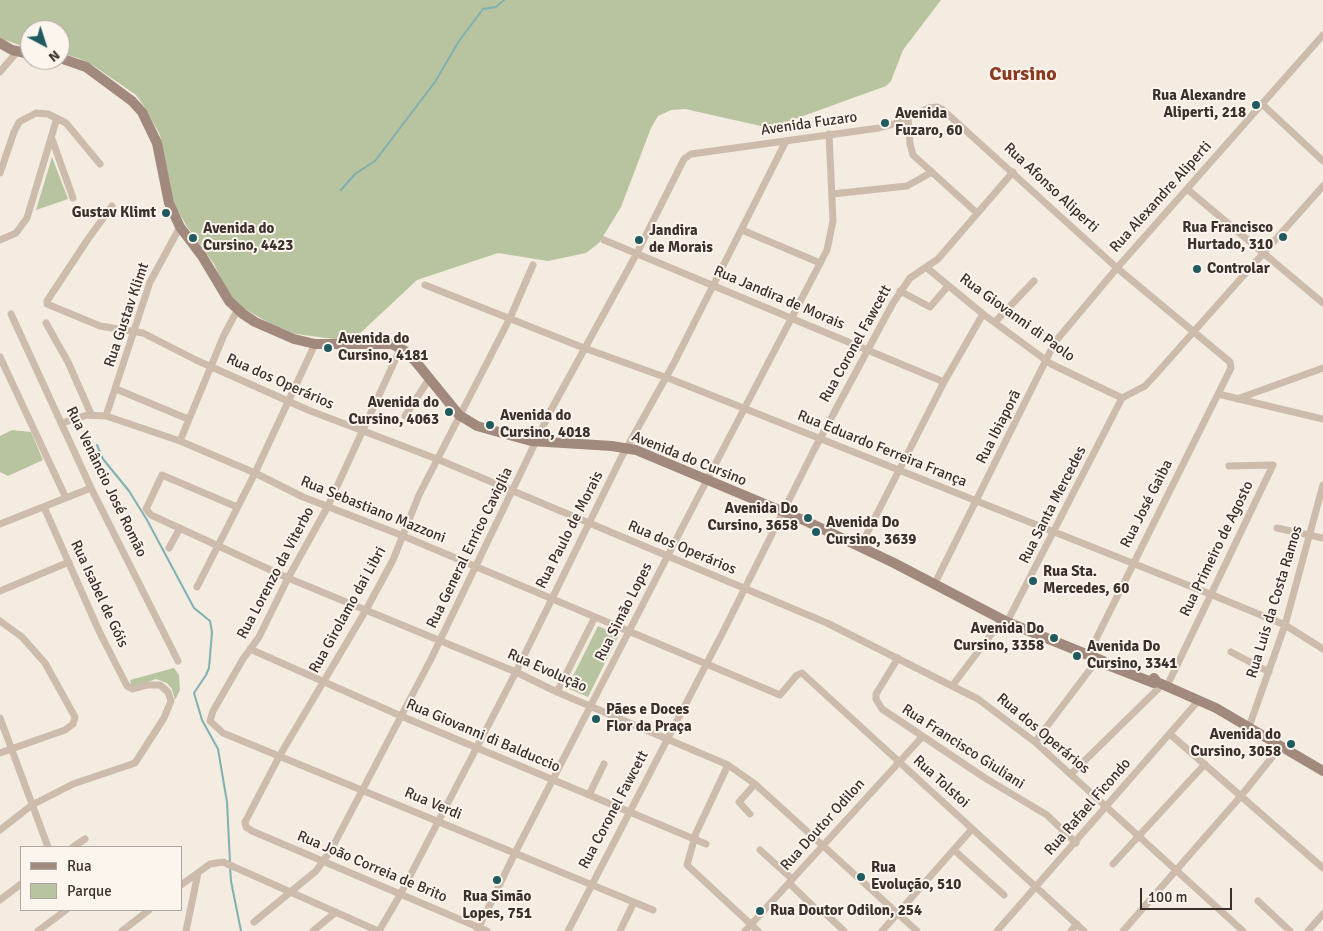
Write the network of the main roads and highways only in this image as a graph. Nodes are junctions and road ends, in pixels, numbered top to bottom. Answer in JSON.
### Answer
{"nodes":[{"id":1,"x":0,"y":43,"type":"edge"},
{"id":2,"x":20,"y":52,"type":"edge"},
{"id":3,"x":70,"y":61,"type":"edge"},
{"id":4,"x":1323,"y":771,"type":"edge"}],
"edges":[{"from":1,"to":2,"type":"main road"},
{"from":3,"to":4,"type":"main road","name":"Avenida do Cursino"}]}
